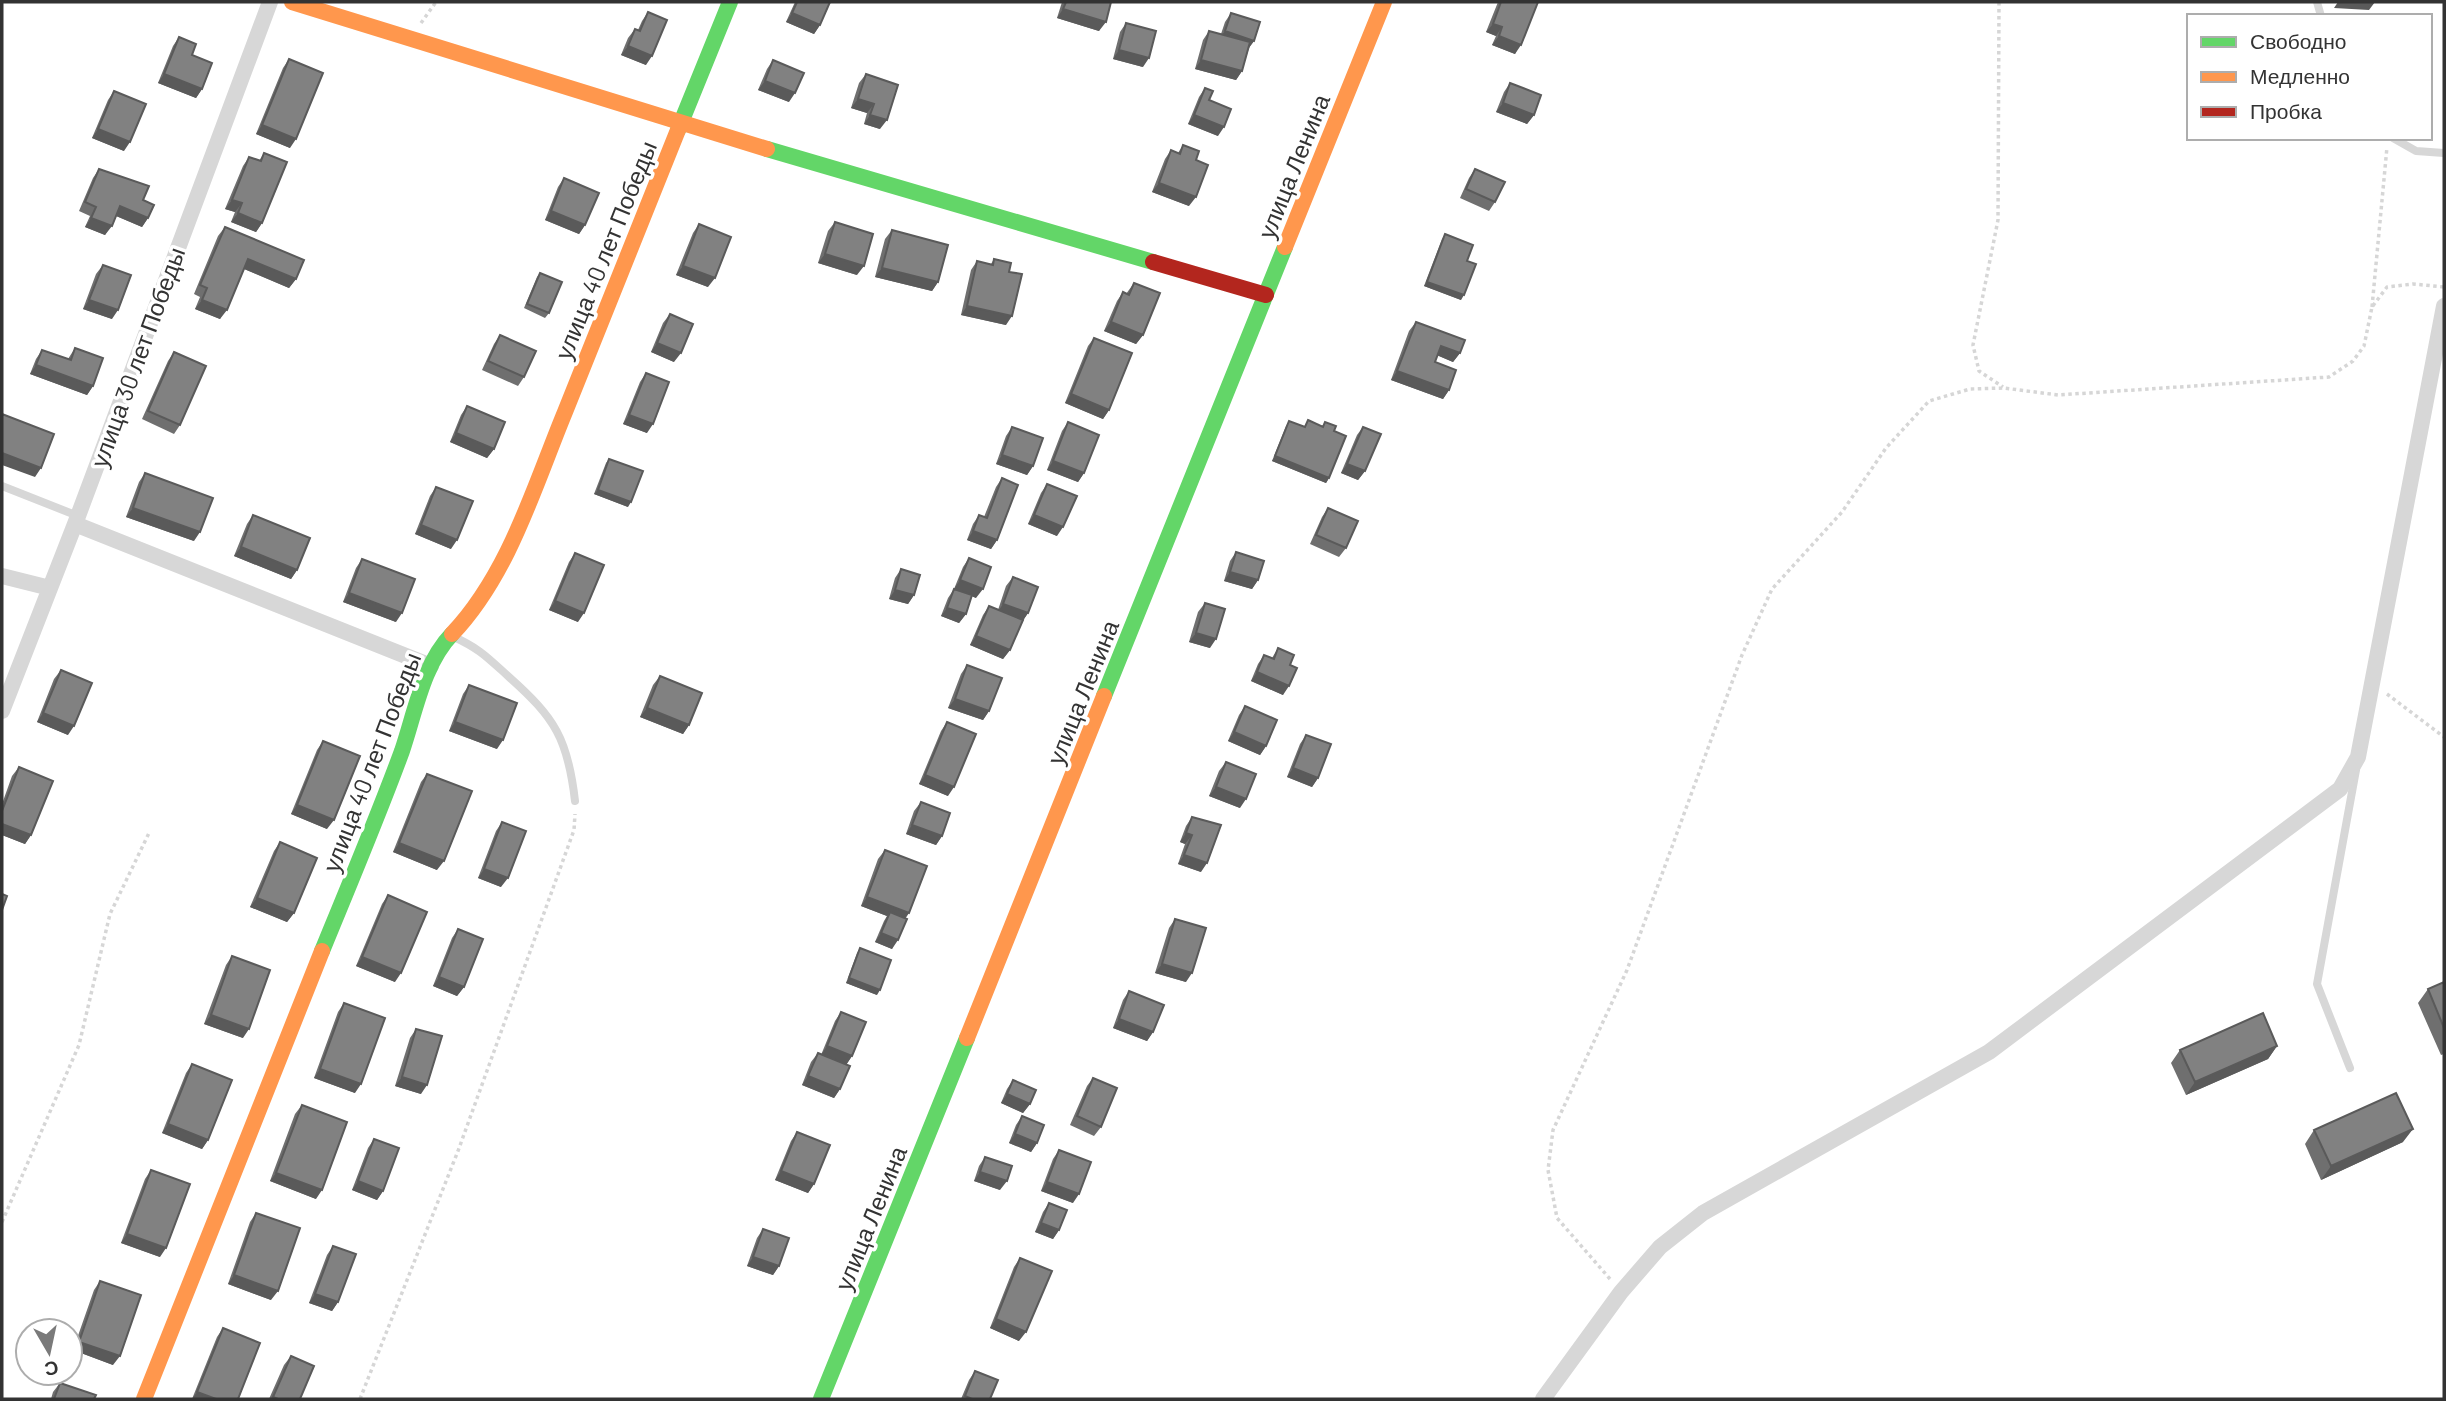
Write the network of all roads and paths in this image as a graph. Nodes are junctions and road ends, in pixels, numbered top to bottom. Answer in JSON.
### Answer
{"nodes":[{"id":1,"x":270,"y":2,"type":"edge"},
{"id":2,"x":292,"y":2,"type":"edge"},
{"id":3,"x":730,"y":2,"type":"edge"},
{"id":4,"x":1384,"y":2,"type":"edge"},
{"id":5,"x":1998,"y":2,"type":"edge"},
{"id":6,"x":680,"y":124,"type":"junction"},
{"id":7,"x":2391,"y":140,"type":"edge"},
{"id":8,"x":2395,"y":140,"type":"edge"},
{"id":9,"x":2444,"y":153,"type":"edge"},
{"id":10,"x":2444,"y":287,"type":"edge"},
{"id":11,"x":1266,"y":295,"type":"junction"},
{"id":12,"x":2444,"y":306,"type":"edge"},
{"id":13,"x":2372,"y":307,"type":"junction"},
{"id":14,"x":2004,"y":388,"type":"junction"},
{"id":15,"x":2,"y":486,"type":"edge"},
{"id":16,"x":76,"y":520,"type":"junction"},
{"id":17,"x":2,"y":576,"type":"edge"},
{"id":18,"x":50,"y":588,"type":"junction"},
{"id":19,"x":451,"y":635,"type":"junction"},
{"id":20,"x":431,"y":666,"type":"junction"},
{"id":21,"x":2372,"y":684,"type":"junction"},
{"id":22,"x":2,"y":711,"type":"edge"},
{"id":23,"x":2444,"y":737,"type":"edge"},
{"id":24,"x":2358,"y":757,"type":"junction"},
{"id":25,"x":575,"y":801,"type":"joint"},
{"id":26,"x":149,"y":833,"type":"dead end"},
{"id":27,"x":2350,"y":1068,"type":"dead end"},
{"id":28,"x":2,"y":1222,"type":"edge"},
{"id":29,"x":1621,"y":1292,"type":"junction"},
{"id":30,"x":144,"y":1399,"type":"edge"},
{"id":31,"x":360,"y":1399,"type":"edge"},
{"id":32,"x":821,"y":1399,"type":"edge"},
{"id":33,"x":1543,"y":1399,"type":"edge"}],
"edges":[{"from":1,"to":16,"type":"street","name":"улица 30 лет Победы"},
{"from":2,"to":6,"type":"street"},
{"from":3,"to":6,"type":"street","name":"улица 40 лет Победы"},
{"from":4,"to":11,"type":"street","name":"улица Ленина"},
{"from":5,"to":14,"type":"path"},
{"from":6,"to":11,"type":"street"},
{"from":6,"to":19,"type":"street","name":"улица 40 лет Победы"},
{"from":7,"to":13,"type":"path"},
{"from":8,"to":9,"type":"lane"},
{"from":10,"to":13,"type":"path"},
{"from":11,"to":32,"type":"street","name":"улица Ленина"},
{"from":12,"to":21,"type":"street"},
{"from":13,"to":14,"type":"path"},
{"from":14,"to":29,"type":"path"},
{"from":15,"to":16,"type":"lane"},
{"from":16,"to":18,"type":"street","name":"улица 30 лет Победы"},
{"from":16,"to":20,"type":"street"},
{"from":17,"to":18,"type":"street"},
{"from":18,"to":22,"type":"street","name":"улица 30 лет Победы"},
{"from":19,"to":20,"type":"street","name":"улица 40 лет Победы"},
{"from":19,"to":25,"type":"lane"},
{"from":20,"to":30,"type":"street","name":"улица 40 лет Победы"},
{"from":21,"to":23,"type":"path"},
{"from":21,"to":24,"type":"street"},
{"from":24,"to":27,"type":"lane"},
{"from":24,"to":29,"type":"street"},
{"from":25,"to":31,"type":"path"},
{"from":26,"to":28,"type":"path"},
{"from":29,"to":33,"type":"street"}]}
